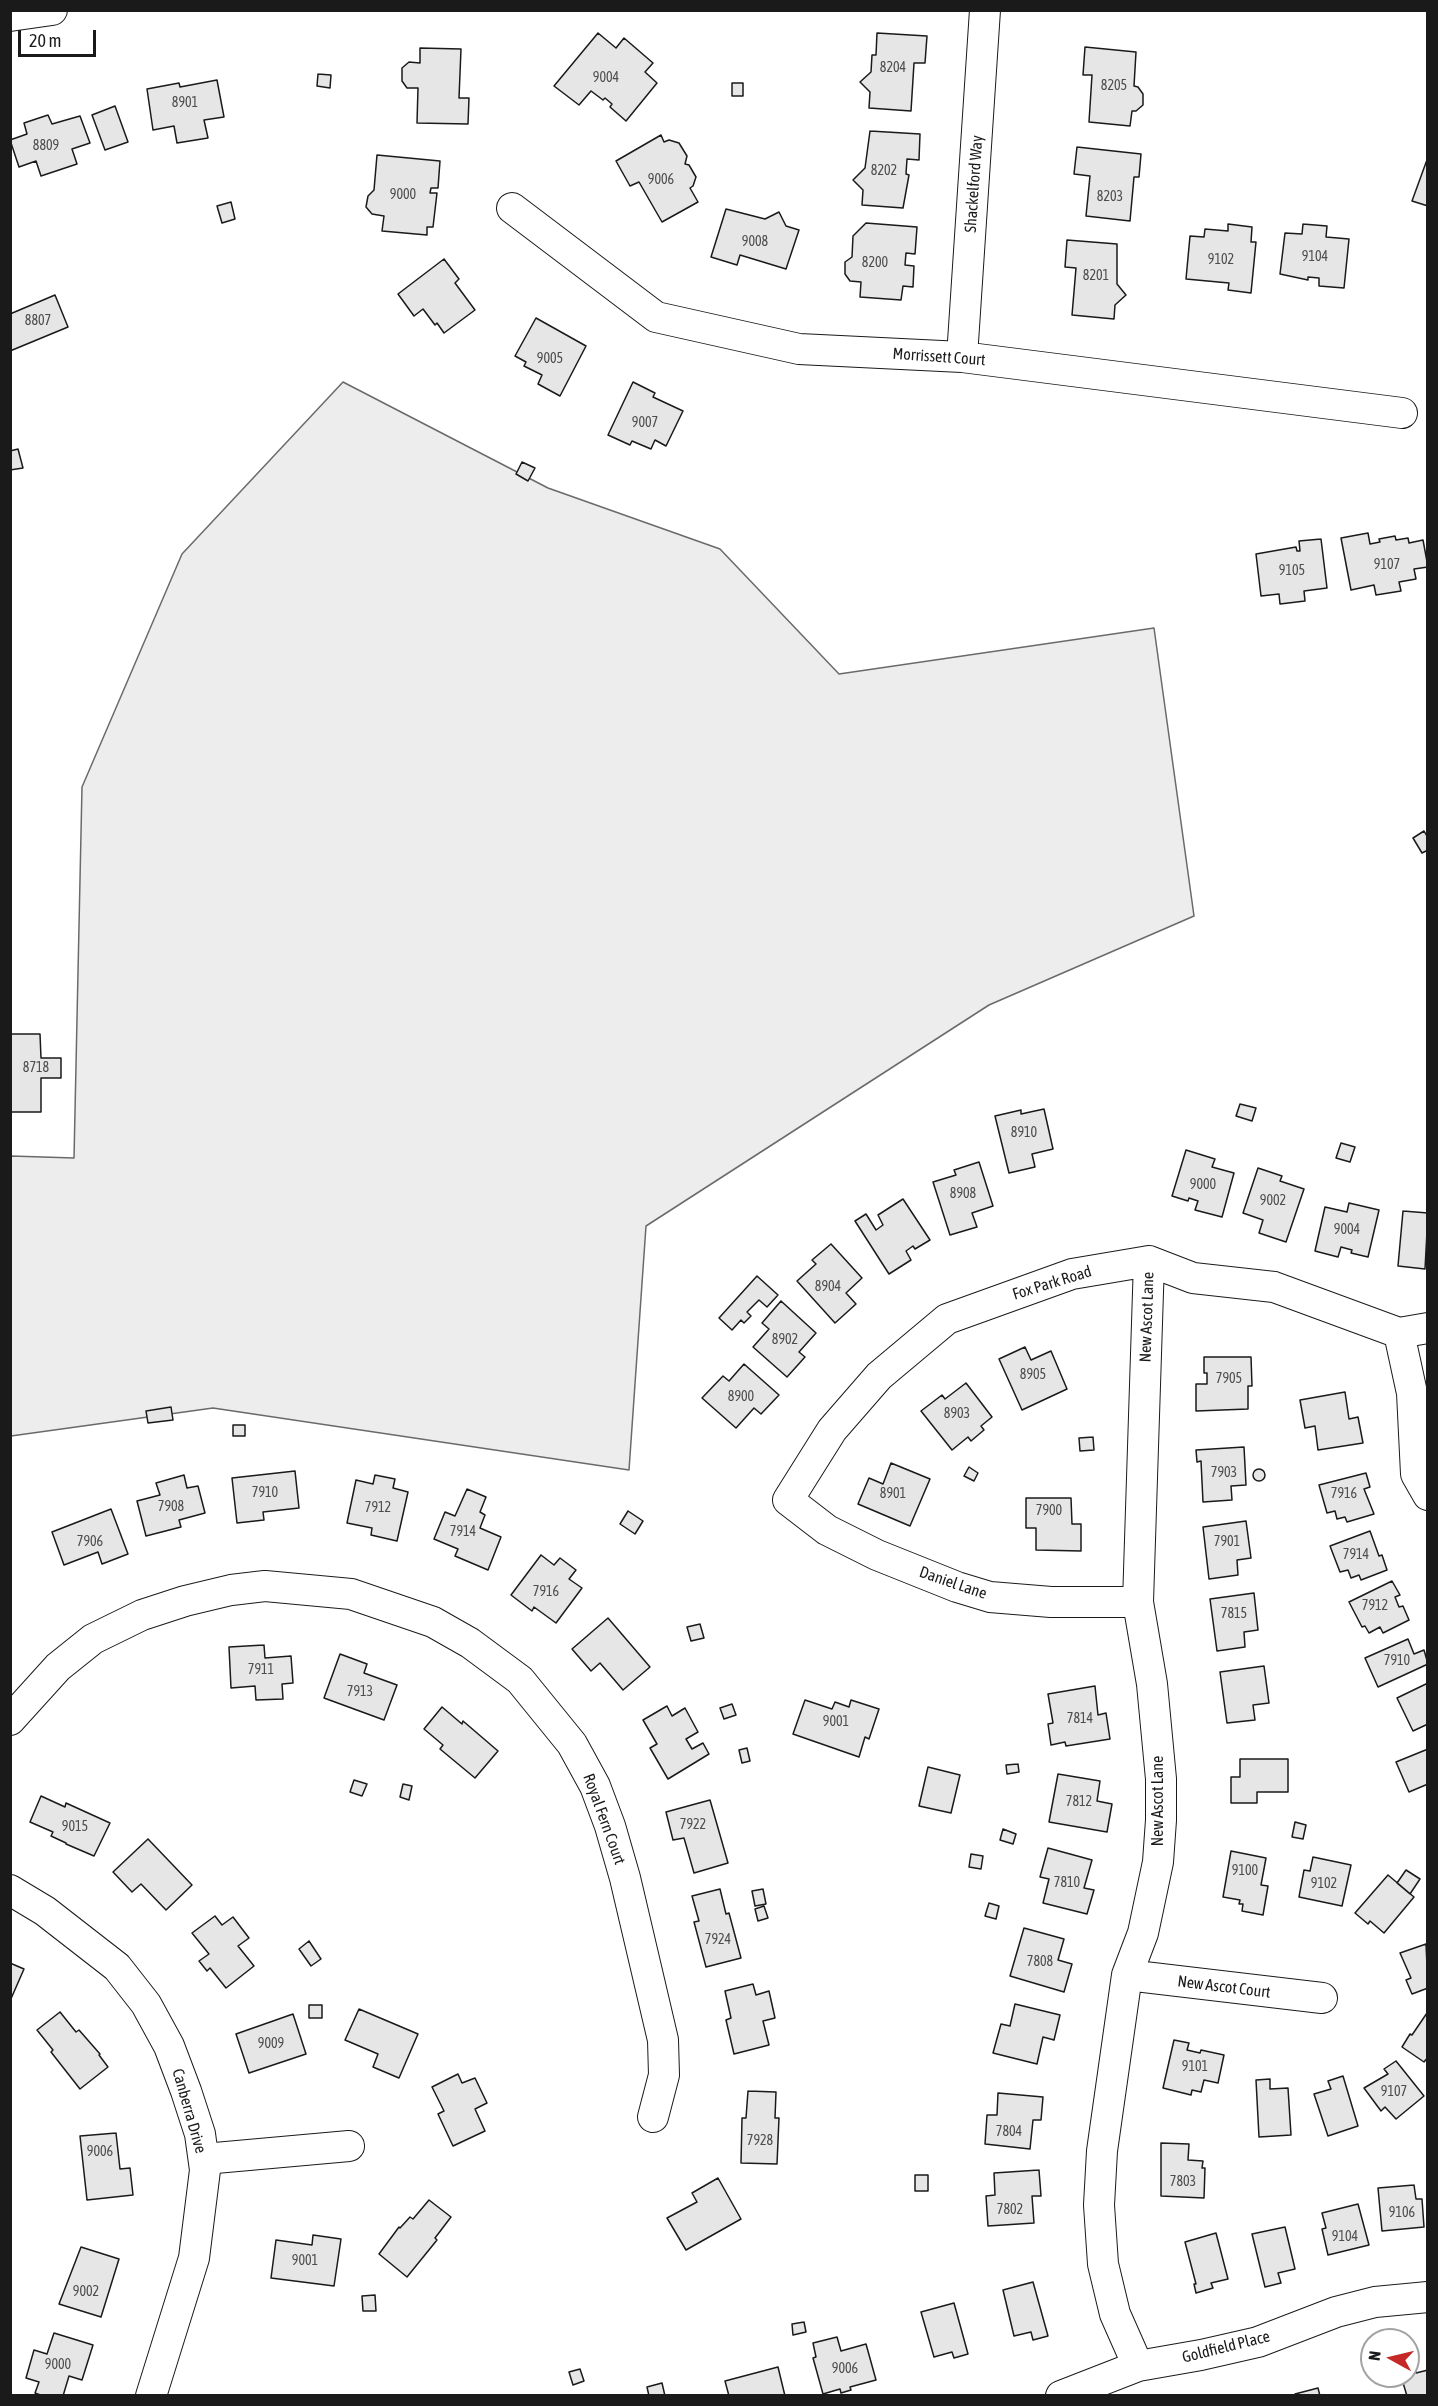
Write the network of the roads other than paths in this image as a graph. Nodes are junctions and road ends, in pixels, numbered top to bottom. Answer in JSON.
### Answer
{"nodes":[{"id":1,"x":52,"y":10,"type":"edge"},
{"id":2,"x":985,"y":10,"type":"edge"},
{"id":3,"x":10,"y":16,"type":"edge"},
{"id":4,"x":512,"y":208,"type":"dead end"},
{"id":5,"x":962,"y":357,"type":"junction"},
{"id":6,"x":1402,"y":413,"type":"dead end"},
{"id":7,"x":1149,"y":1261,"type":"junction"},
{"id":8,"x":1428,"y":1328,"type":"edge"},
{"id":9,"x":1399,"y":1333,"type":"junction"},
{"id":10,"x":1428,"y":1496,"type":"edge"},
{"id":11,"x":788,"y":1500,"type":"joint"},
{"id":12,"x":1138,"y":1602,"type":"junction"},
{"id":13,"x":10,"y":1720,"type":"edge"},
{"id":14,"x":10,"y":1890,"type":"edge"},
{"id":15,"x":1127,"y":1976,"type":"junction"},
{"id":16,"x":1322,"y":1998,"type":"dead end"},
{"id":17,"x":653,"y":2117,"type":"dead end"},
{"id":18,"x":349,"y":2146,"type":"dead end"},
{"id":19,"x":204,"y":2159,"type":"junction"},
{"id":20,"x":1428,"y":2296,"type":"edge"},
{"id":21,"x":1138,"y":2366,"type":"junction"},
{"id":22,"x":152,"y":2396,"type":"edge"},
{"id":23,"x":1061,"y":2396,"type":"edge"}],
"edges":[{"from":1,"to":3,"type":"street"},
{"from":2,"to":5,"type":"street","name":"Shackelford Way"},
{"from":4,"to":5,"type":"street","name":"Morrissett Court"},
{"from":5,"to":6,"type":"street","name":"Morrissett Court"},
{"from":7,"to":9,"type":"street"},
{"from":7,"to":11,"type":"street","name":"Fox Park Road"},
{"from":7,"to":12,"type":"street","name":"New Ascot Lane"},
{"from":8,"to":9,"type":"street"},
{"from":9,"to":10,"type":"street"},
{"from":11,"to":12,"type":"street","name":"Daniel Lane"},
{"from":12,"to":15,"type":"street","name":"New Ascot Lane"},
{"from":13,"to":17,"type":"street","name":"Royal Fern Court"},
{"from":14,"to":19,"type":"street","name":"Canberra Drive"},
{"from":15,"to":16,"type":"street","name":"New Ascot Court"},
{"from":15,"to":21,"type":"street","name":"New Ascot Lane"},
{"from":18,"to":19,"type":"street"},
{"from":19,"to":22,"type":"street","name":"Canberra Drive"},
{"from":20,"to":21,"type":"street","name":"Goldfield Place"},
{"from":21,"to":23,"type":"street","name":"Goldfield Place"}]}
